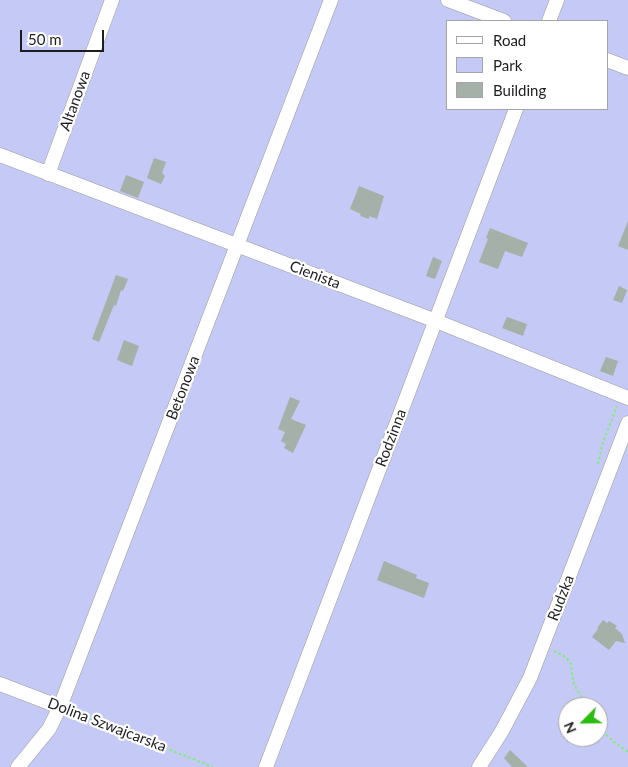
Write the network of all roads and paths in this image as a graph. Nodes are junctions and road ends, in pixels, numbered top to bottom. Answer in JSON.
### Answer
{"nodes":[{"id":1,"x":112,"y":0,"type":"edge"},
{"id":2,"x":332,"y":0,"type":"edge"},
{"id":3,"x":448,"y":0,"type":"edge"},
{"id":4,"x":557,"y":0,"type":"edge"},
{"id":5,"x":501,"y":20,"type":"edge"},
{"id":6,"x":549,"y":20,"type":"edge"},
{"id":7,"x":608,"y":60,"type":"edge"},
{"id":8,"x":628,"y":68,"type":"edge"},
{"id":9,"x":516,"y":110,"type":"edge"},
{"id":10,"x":0,"y":155,"type":"edge"},
{"id":11,"x":48,"y":174,"type":"junction"},
{"id":12,"x":238,"y":246,"type":"junction"},
{"id":13,"x":436,"y":321,"type":"junction"},
{"id":14,"x":624,"y":396,"type":"edge"},
{"id":15,"x":628,"y":423,"type":"edge"},
{"id":16,"x":597,"y":468,"type":"dead end"},
{"id":17,"x":542,"y":646,"type":"junction"},
{"id":18,"x":0,"y":684,"type":"edge"},
{"id":19,"x":582,"y":697,"type":"edge"},
{"id":20,"x":60,"y":707,"type":"junction"},
{"id":21,"x":608,"y":736,"type":"edge"},
{"id":22,"x":628,"y":752,"type":"edge"},
{"id":23,"x":18,"y":767,"type":"edge"},
{"id":24,"x":213,"y":767,"type":"edge"},
{"id":25,"x":266,"y":767,"type":"edge"},
{"id":26,"x":479,"y":767,"type":"edge"}],
"edges":[{"from":1,"to":11,"type":"street","name":"Altanowa"},
{"from":2,"to":12,"type":"street","name":"Betonowa"},
{"from":3,"to":5,"type":"street"},
{"from":4,"to":6,"type":"street"},
{"from":7,"to":8,"type":"street"},
{"from":9,"to":13,"type":"street","name":"Rodzinna"},
{"from":10,"to":11,"type":"street","name":"Cienista"},
{"from":11,"to":12,"type":"street","name":"Cienista"},
{"from":12,"to":13,"type":"street","name":"Cienista"},
{"from":12,"to":20,"type":"street","name":"Betonowa"},
{"from":13,"to":14,"type":"street","name":"Cienista"},
{"from":13,"to":25,"type":"street","name":"Rodzinna"},
{"from":14,"to":16,"type":"path"},
{"from":15,"to":17,"type":"street","name":"Rudzka"},
{"from":17,"to":19,"type":"path"},
{"from":17,"to":26,"type":"street","name":"Rudzka"},
{"from":18,"to":20,"type":"street","name":"Dolina Szwajcarska"},
{"from":20,"to":23,"type":"street","name":"Betonowa"},
{"from":20,"to":24,"type":"path","name":"Dolina Szwajcarska"},
{"from":21,"to":22,"type":"path"}]}
